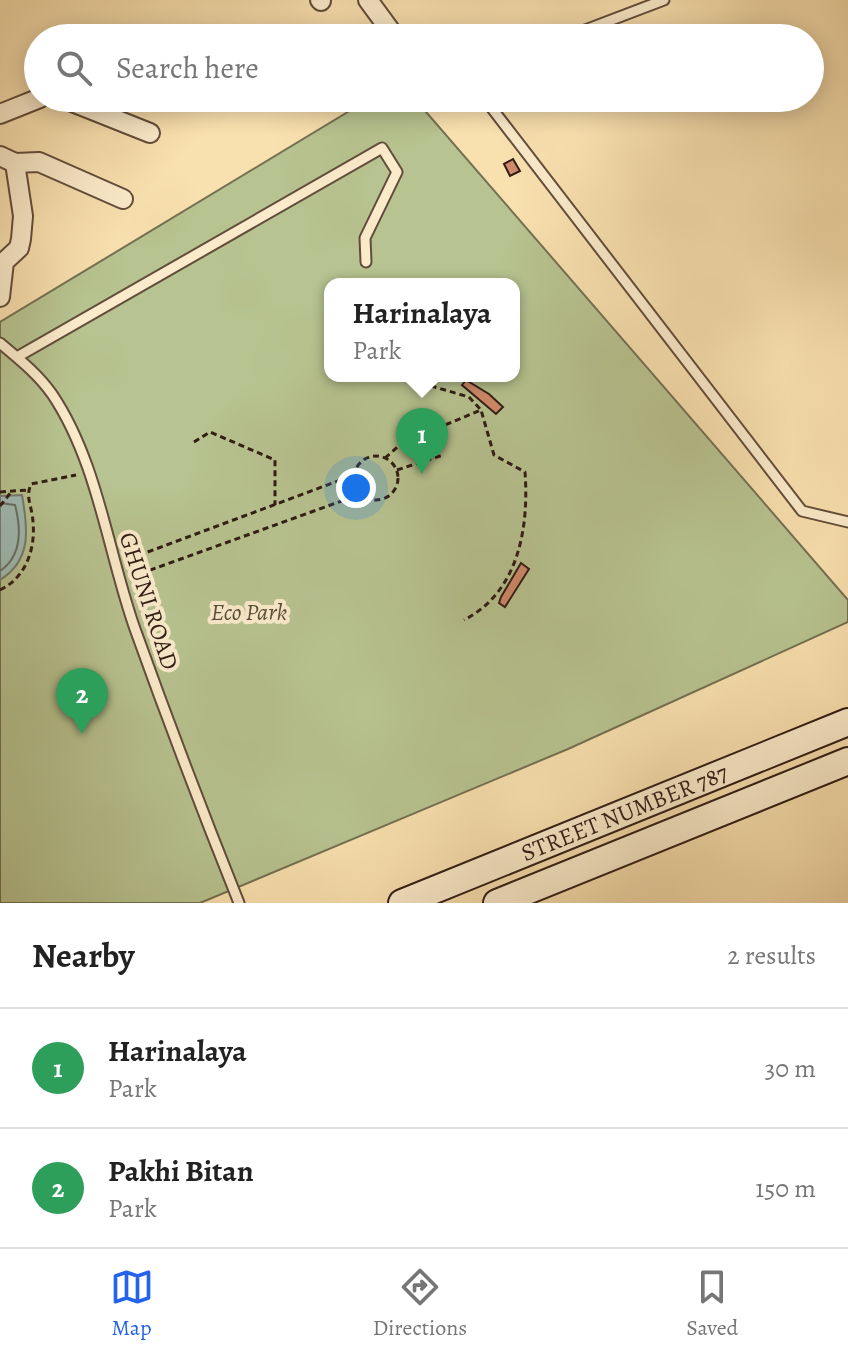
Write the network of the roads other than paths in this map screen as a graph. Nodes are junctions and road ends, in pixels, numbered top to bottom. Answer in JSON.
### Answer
{"nodes":[{"id":1,"x":368,"y":0,"type":"edge"},
{"id":2,"x":664,"y":0,"type":"edge"},
{"id":3,"x":386,"y":24,"type":"edge"},
{"id":4,"x":601,"y":24,"type":"edge"},
{"id":5,"x":24,"y":104,"type":"edge"},
{"id":6,"x":97,"y":112,"type":"edge"},
{"id":7,"x":495,"y":112,"type":"edge"},
{"id":8,"x":0,"y":114,"type":"edge"},
{"id":9,"x":150,"y":133,"type":"dead end"},
{"id":10,"x":7,"y":160,"type":"edge"},
{"id":11,"x":123,"y":199,"type":"dead end"},
{"id":12,"x":366,"y":262,"type":"dead end"},
{"id":13,"x":0,"y":297,"type":"edge"},
{"id":14,"x":0,"y":343,"type":"edge"},
{"id":15,"x":17,"y":357,"type":"junction"},
{"id":16,"x":848,"y":522,"type":"edge"},
{"id":17,"x":848,"y":722,"type":"edge"},
{"id":18,"x":848,"y":761,"type":"edge"},
{"id":19,"x":239,"y":903,"type":"edge"},
{"id":20,"x":402,"y":903,"type":"edge"},
{"id":21,"x":497,"y":903,"type":"edge"}],
"edges":[{"from":1,"to":3,"type":"street"},
{"from":2,"to":4,"type":"lane"},
{"from":5,"to":8,"type":"street"},
{"from":6,"to":9,"type":"street"},
{"from":7,"to":16,"type":"lane"},
{"from":10,"to":11,"type":"street"},
{"from":10,"to":13,"type":"street"},
{"from":12,"to":15,"type":"lane"},
{"from":14,"to":15,"type":"lane","name":"GHUNI ROAD"},
{"from":15,"to":19,"type":"lane","name":"GHUNI ROAD"},
{"from":17,"to":20,"type":"street","name":"STREET NUMBER 787"},
{"from":18,"to":21,"type":"street","name":"STREET NUMBER 787"}]}
